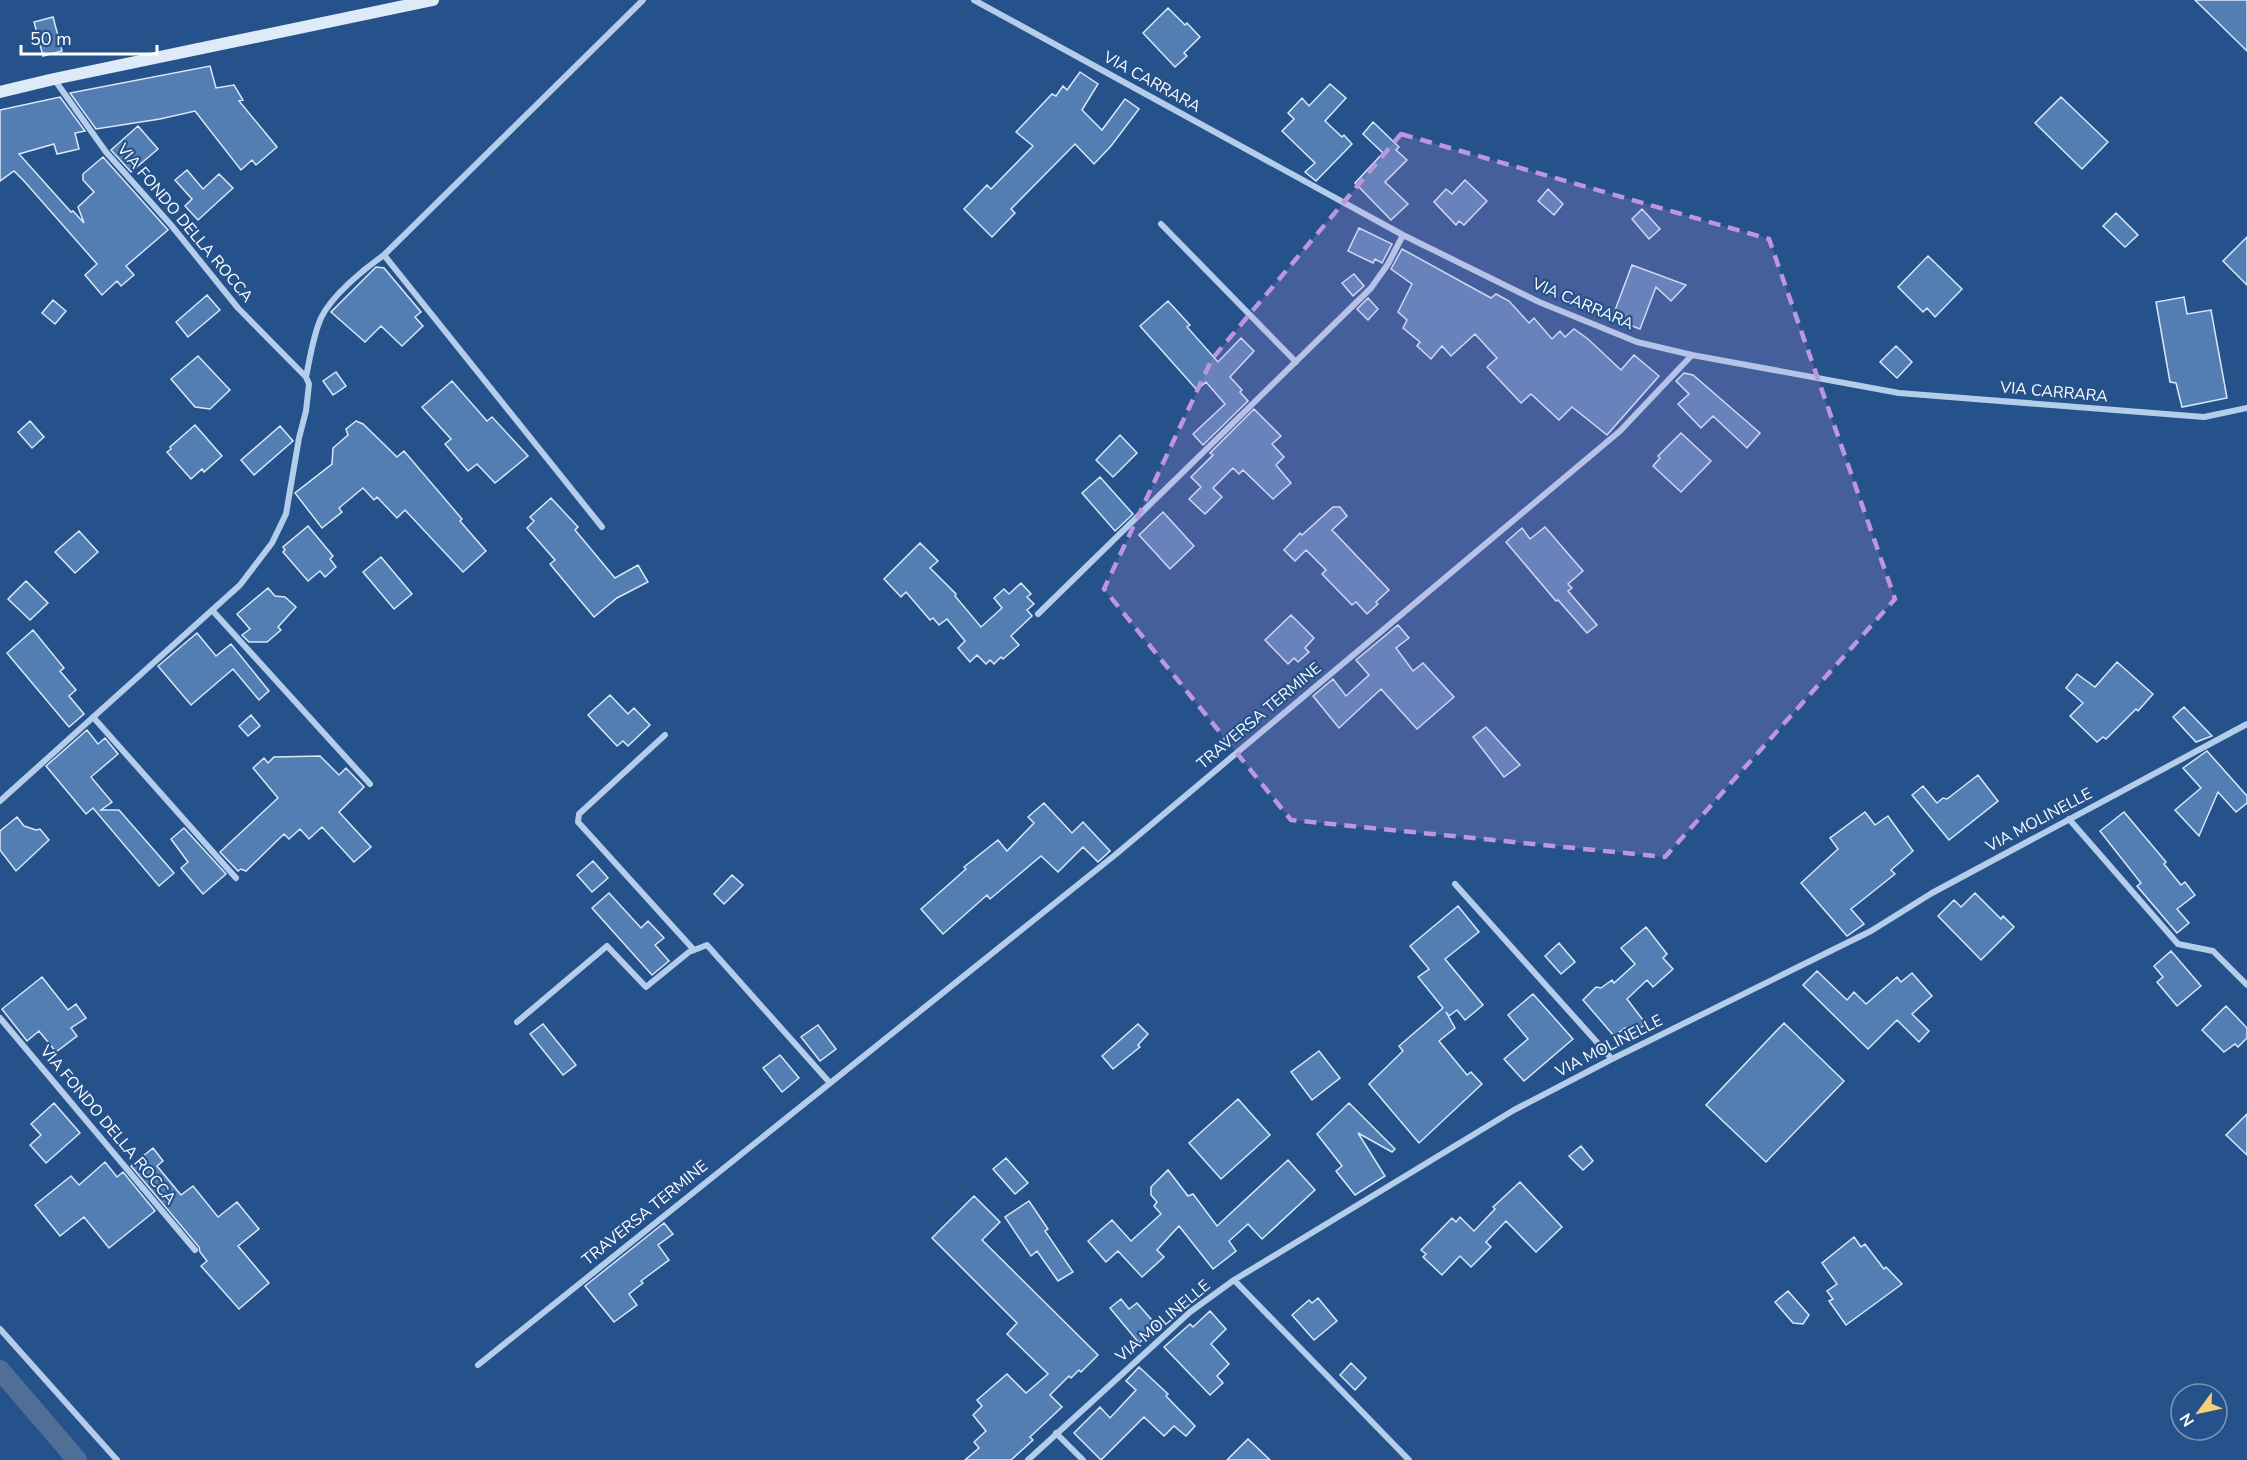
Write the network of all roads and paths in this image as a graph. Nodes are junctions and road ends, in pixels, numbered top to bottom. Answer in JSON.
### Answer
{"nodes":[{"id":1,"x":433,"y":0,"type":"edge"},
{"id":2,"x":643,"y":0,"type":"edge"},
{"id":3,"x":974,"y":0,"type":"edge"},
{"id":4,"x":54,"y":79,"type":"junction"},
{"id":5,"x":0,"y":92,"type":"edge"},
{"id":6,"x":1161,"y":224,"type":"dead end"},
{"id":7,"x":1403,"y":235,"type":"junction"},
{"id":8,"x":384,"y":255,"type":"junction"},
{"id":9,"x":1692,"y":355,"type":"junction"},
{"id":10,"x":1296,"y":362,"type":"junction"},
{"id":11,"x":306,"y":377,"type":"junction"},
{"id":12,"x":2247,"y":408,"type":"edge"},
{"id":13,"x":602,"y":527,"type":"dead end"},
{"id":14,"x":212,"y":610,"type":"junction"},
{"id":15,"x":1038,"y":614,"type":"dead end"},
{"id":16,"x":93,"y":717,"type":"junction"},
{"id":17,"x":2247,"y":724,"type":"edge"},
{"id":18,"x":665,"y":735,"type":"dead end"},
{"id":19,"x":370,"y":784,"type":"dead end"},
{"id":20,"x":0,"y":801,"type":"edge"},
{"id":21,"x":2069,"y":819,"type":"junction"},
{"id":22,"x":236,"y":878,"type":"dead end"},
{"id":23,"x":1455,"y":884,"type":"dead end"},
{"id":24,"x":694,"y":950,"type":"junction"},
{"id":25,"x":2247,"y":985,"type":"edge"},
{"id":26,"x":0,"y":1018,"type":"edge"},
{"id":27,"x":517,"y":1022,"type":"dead end"},
{"id":28,"x":1612,"y":1059,"type":"junction"},
{"id":29,"x":830,"y":1083,"type":"junction"},
{"id":30,"x":195,"y":1250,"type":"dead end"},
{"id":31,"x":1234,"y":1280,"type":"junction"},
{"id":32,"x":0,"y":1329,"type":"edge"},
{"id":33,"x":478,"y":1365,"type":"dead end"},
{"id":34,"x":1056,"y":1433,"type":"junction"},
{"id":35,"x":117,"y":1460,"type":"edge"},
{"id":36,"x":1028,"y":1460,"type":"edge"},
{"id":37,"x":1083,"y":1460,"type":"edge"},
{"id":38,"x":1409,"y":1460,"type":"edge"}],
"edges":[{"from":1,"to":4,"type":"street"},
{"from":2,"to":8,"type":"street"},
{"from":3,"to":7,"type":"street","name":"VIA CARRARA"},
{"from":4,"to":5,"type":"street"},
{"from":4,"to":11,"type":"street","name":"VIA FONDO DELLA ROCCA"},
{"from":6,"to":10,"type":"street"},
{"from":7,"to":9,"type":"street","name":"VIA CARRARA"},
{"from":7,"to":10,"type":"street"},
{"from":8,"to":11,"type":"street"},
{"from":8,"to":13,"type":"street"},
{"from":9,"to":12,"type":"street","name":"VIA CARRARA"},
{"from":9,"to":29,"type":"street","name":"TRAVERSA TERMINE"},
{"from":10,"to":15,"type":"street"},
{"from":11,"to":14,"type":"street"},
{"from":14,"to":16,"type":"street"},
{"from":14,"to":19,"type":"street"},
{"from":16,"to":20,"type":"street"},
{"from":16,"to":22,"type":"street"},
{"from":17,"to":21,"type":"street","name":"VIA MOLINELLE"},
{"from":18,"to":24,"type":"street"},
{"from":21,"to":25,"type":"street"},
{"from":21,"to":28,"type":"street","name":"VIA MOLINELLE"},
{"from":23,"to":28,"type":"street"},
{"from":24,"to":27,"type":"street"},
{"from":24,"to":29,"type":"street"},
{"from":26,"to":30,"type":"street","name":"VIA FONDO DELLA ROCCA"},
{"from":28,"to":31,"type":"street","name":"VIA MOLINELLE"},
{"from":29,"to":33,"type":"street","name":"TRAVERSA TERMINE"},
{"from":31,"to":34,"type":"street","name":"VIA MOLINELLE"},
{"from":31,"to":38,"type":"street"},
{"from":32,"to":35,"type":"street"},
{"from":34,"to":36,"type":"street","name":"VIA MOLINELLE"},
{"from":34,"to":37,"type":"street"}]}
